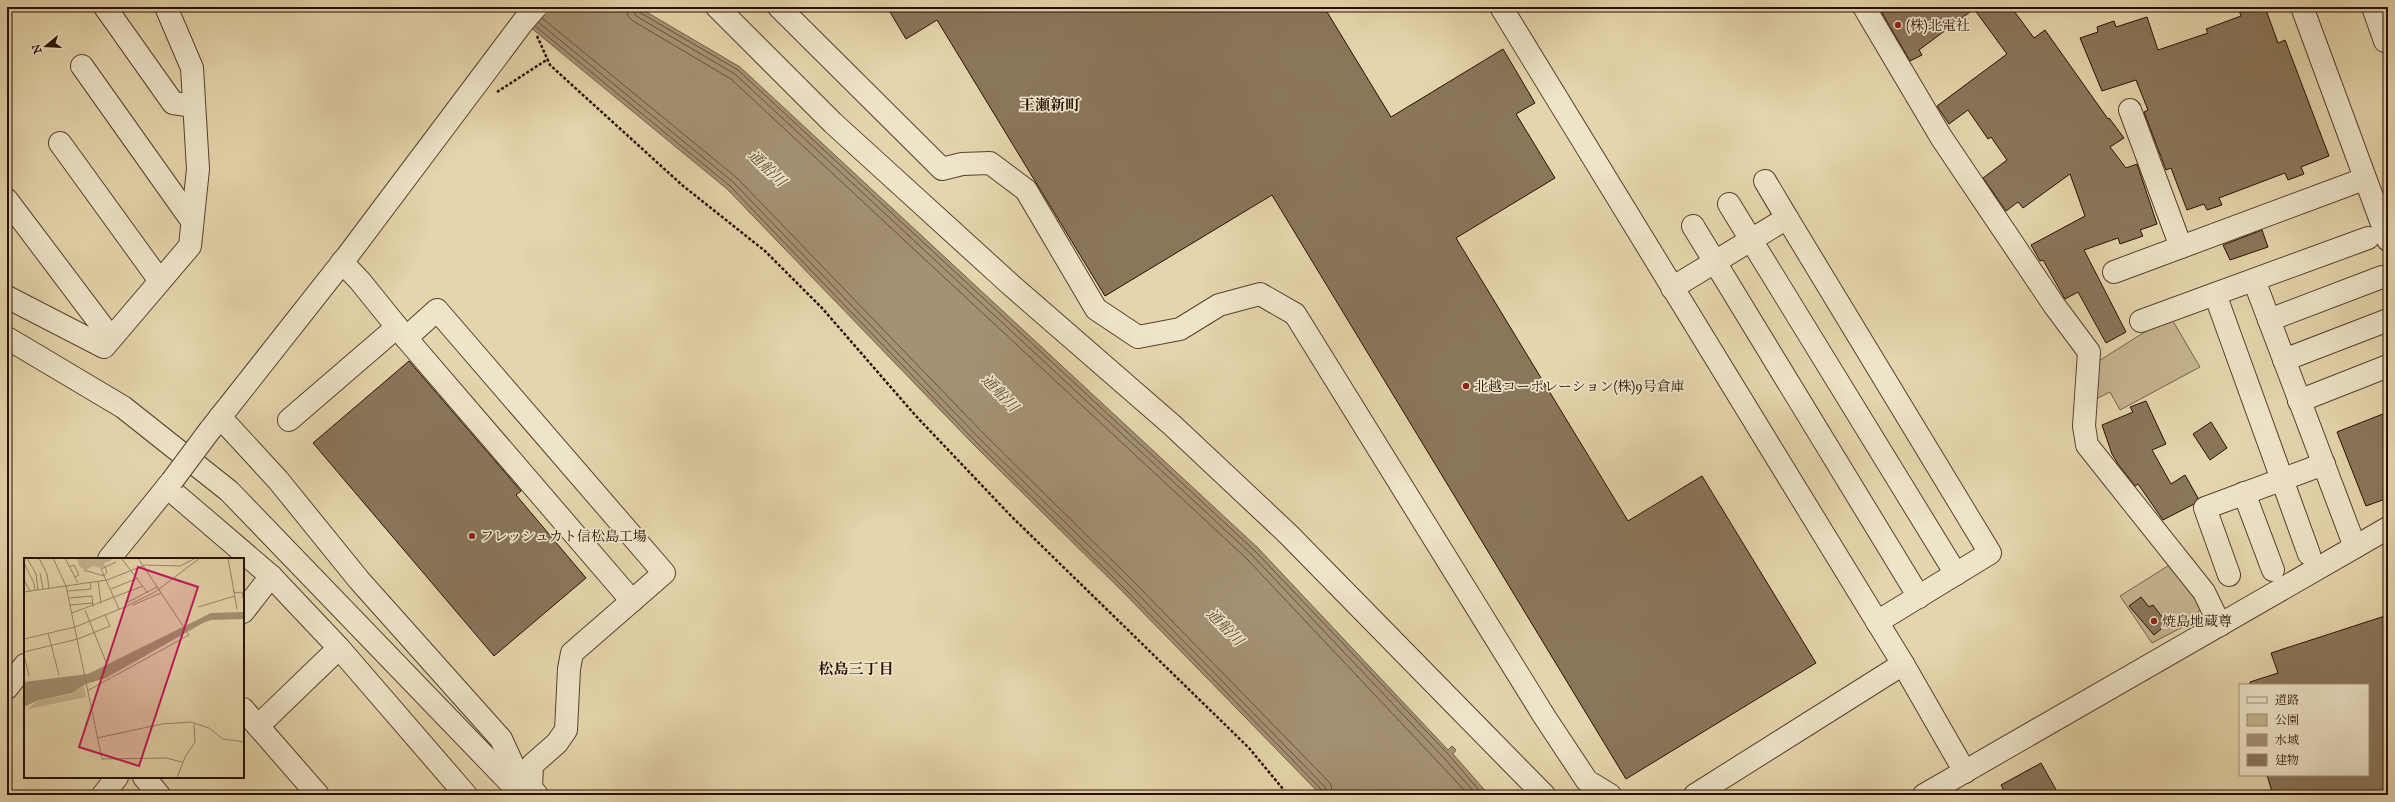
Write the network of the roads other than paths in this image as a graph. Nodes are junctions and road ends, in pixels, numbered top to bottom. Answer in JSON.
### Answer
{"nodes":[{"id":1,"x":105,"y":7,"type":"edge"},
{"id":2,"x":166,"y":7,"type":"edge"},
{"id":3,"x":717,"y":7,"type":"edge"},
{"id":4,"x":779,"y":7,"type":"edge"},
{"id":5,"x":1501,"y":7,"type":"edge"},
{"id":6,"x":1864,"y":7,"type":"edge"},
{"id":7,"x":2302,"y":7,"type":"edge"},
{"id":8,"x":2373,"y":7,"type":"edge"},
{"id":9,"x":532,"y":20,"type":"edge"},
{"id":10,"x":2385,"y":41,"type":"dead end"},
{"id":11,"x":82,"y":66,"type":"dead end"},
{"id":12,"x":194,"y":106,"type":"junction"},
{"id":13,"x":2130,"y":110,"type":"dead end"},
{"id":14,"x":60,"y":143,"type":"dead end"},
{"id":15,"x":2364,"y":179,"type":"junction"},
{"id":16,"x":1765,"y":181,"type":"dead end"},
{"id":17,"x":7,"y":200,"type":"edge"},
{"id":18,"x":1729,"y":204,"type":"dead end"},
{"id":19,"x":1787,"y":218,"type":"junction"},
{"id":20,"x":192,"y":221,"type":"junction"},
{"id":21,"x":1692,"y":226,"type":"dead end"},
{"id":22,"x":2378,"y":239,"type":"edge"},
{"id":23,"x":1751,"y":240,"type":"junction"},
{"id":24,"x":2181,"y":248,"type":"junction"},
{"id":25,"x":342,"y":262,"type":"junction"},
{"id":26,"x":1715,"y":262,"type":"junction"},
{"id":27,"x":2114,"y":272,"type":"dead end"},
{"id":28,"x":2382,"y":277,"type":"dead end"},
{"id":29,"x":2254,"y":280,"type":"junction"},
{"id":30,"x":160,"y":281,"type":"junction"},
{"id":31,"x":1672,"y":288,"type":"junction"},
{"id":32,"x":2215,"y":294,"type":"junction"},
{"id":33,"x":7,"y":297,"type":"edge"},
{"id":34,"x":2269,"y":320,"type":"junction"},
{"id":35,"x":2388,"y":320,"type":"edge"},
{"id":36,"x":2141,"y":321,"type":"dead end"},
{"id":37,"x":402,"y":332,"type":"junction"},
{"id":38,"x":7,"y":338,"type":"edge"},
{"id":39,"x":111,"y":338,"type":"junction"},
{"id":40,"x":2284,"y":360,"type":"junction"},
{"id":41,"x":2388,"y":366,"type":"edge"},
{"id":42,"x":2300,"y":401,"type":"junction"},
{"id":43,"x":289,"y":420,"type":"dead end"},
{"id":44,"x":215,"y":424,"type":"junction"},
{"id":45,"x":2324,"y":464,"type":"junction"},
{"id":46,"x":2282,"y":479,"type":"junction"},
{"id":47,"x":169,"y":484,"type":"junction"},
{"id":48,"x":2244,"y":494,"type":"junction"},
{"id":49,"x":2388,"y":528,"type":"edge"},
{"id":50,"x":2355,"y":547,"type":"junction"},
{"id":51,"x":2309,"y":554,"type":"dead end"},
{"id":52,"x":110,"y":558,"type":"edge"},
{"id":53,"x":2273,"y":570,"type":"dead end"},
{"id":54,"x":1956,"y":574,"type":"junction"},
{"id":55,"x":2229,"y":575,"type":"dead end"},
{"id":56,"x":271,"y":576,"type":"junction"},
{"id":57,"x":1919,"y":597,"type":"junction"},
{"id":58,"x":632,"y":601,"type":"junction"},
{"id":59,"x":244,"y":611,"type":"edge"},
{"id":60,"x":1877,"y":622,"type":"junction"},
{"id":61,"x":2220,"y":625,"type":"junction"},
{"id":62,"x":340,"y":648,"type":"junction"},
{"id":63,"x":1903,"y":664,"type":"junction"},
{"id":64,"x":24,"y":666,"type":"edge"},
{"id":65,"x":7,"y":688,"type":"edge"},
{"id":66,"x":244,"y":710,"type":"edge"},
{"id":67,"x":258,"y":726,"type":"junction"},
{"id":68,"x":1965,"y":772,"type":"junction"},
{"id":69,"x":116,"y":778,"type":"edge"},
{"id":70,"x":145,"y":778,"type":"edge"},
{"id":71,"x":103,"y":795,"type":"edge"},
{"id":72,"x":159,"y":795,"type":"edge"},
{"id":73,"x":318,"y":795,"type":"edge"},
{"id":74,"x":466,"y":795,"type":"edge"},
{"id":75,"x":522,"y":795,"type":"edge"},
{"id":76,"x":526,"y":795,"type":"edge"},
{"id":77,"x":537,"y":795,"type":"edge"},
{"id":78,"x":1544,"y":795,"type":"edge"},
{"id":79,"x":1610,"y":795,"type":"edge"},
{"id":80,"x":1694,"y":795,"type":"edge"},
{"id":81,"x":1924,"y":795,"type":"edge"}],
"edges":[{"from":1,"to":12,"type":"street"},
{"from":2,"to":12,"type":"street"},
{"from":3,"to":78,"type":"street"},
{"from":4,"to":79,"type":"street"},
{"from":5,"to":31,"type":"street"},
{"from":6,"to":61,"type":"street"},
{"from":7,"to":15,"type":"street"},
{"from":8,"to":10,"type":"street"},
{"from":9,"to":25,"type":"street"},
{"from":11,"to":20,"type":"street"},
{"from":12,"to":20,"type":"street"},
{"from":13,"to":24,"type":"street"},
{"from":14,"to":30,"type":"street"},
{"from":15,"to":22,"type":"street"},
{"from":15,"to":24,"type":"street"},
{"from":16,"to":19,"type":"street"},
{"from":17,"to":39,"type":"street"},
{"from":18,"to":23,"type":"street"},
{"from":19,"to":23,"type":"street"},
{"from":19,"to":54,"type":"street"},
{"from":20,"to":30,"type":"street"},
{"from":21,"to":26,"type":"street"},
{"from":22,"to":29,"type":"street"},
{"from":23,"to":26,"type":"street"},
{"from":23,"to":54,"type":"street"},
{"from":24,"to":27,"type":"street"},
{"from":25,"to":37,"type":"street"},
{"from":25,"to":44,"type":"street"},
{"from":26,"to":31,"type":"street"},
{"from":26,"to":57,"type":"street"},
{"from":28,"to":34,"type":"street"},
{"from":29,"to":32,"type":"street"},
{"from":29,"to":34,"type":"street"},
{"from":30,"to":39,"type":"street"},
{"from":31,"to":60,"type":"street"},
{"from":32,"to":36,"type":"street"},
{"from":32,"to":46,"type":"street"},
{"from":33,"to":39,"type":"street"},
{"from":34,"to":40,"type":"street"},
{"from":35,"to":40,"type":"street"},
{"from":37,"to":43,"type":"street"},
{"from":37,"to":58,"type":"street"},
{"from":37,"to":58,"type":"street"},
{"from":38,"to":75,"type":"street"},
{"from":40,"to":42,"type":"street"},
{"from":41,"to":42,"type":"street"},
{"from":42,"to":45,"type":"street"},
{"from":44,"to":47,"type":"street","bridge":true},
{"from":44,"to":76,"type":"street"},
{"from":45,"to":46,"type":"street"},
{"from":45,"to":50,"type":"street"},
{"from":46,"to":48,"type":"street"},
{"from":46,"to":51,"type":"street"},
{"from":47,"to":52,"type":"street"},
{"from":47,"to":56,"type":"street"},
{"from":48,"to":53,"type":"street"},
{"from":48,"to":55,"type":"street"},
{"from":49,"to":50,"type":"street"},
{"from":50,"to":61,"type":"street"},
{"from":54,"to":57,"type":"street"},
{"from":56,"to":59,"type":"street"},
{"from":56,"to":62,"type":"street"},
{"from":57,"to":60,"type":"street"},
{"from":58,"to":77,"type":"street"},
{"from":60,"to":63,"type":"street"},
{"from":61,"to":68,"type":"street"},
{"from":62,"to":67,"type":"street"},
{"from":62,"to":74,"type":"street"},
{"from":63,"to":68,"type":"street"},
{"from":63,"to":80,"type":"street"},
{"from":64,"to":65,"type":"street"},
{"from":66,"to":67,"type":"street"},
{"from":67,"to":73,"type":"street"},
{"from":68,"to":81,"type":"street"},
{"from":69,"to":71,"type":"street"},
{"from":70,"to":72,"type":"street"}]}
